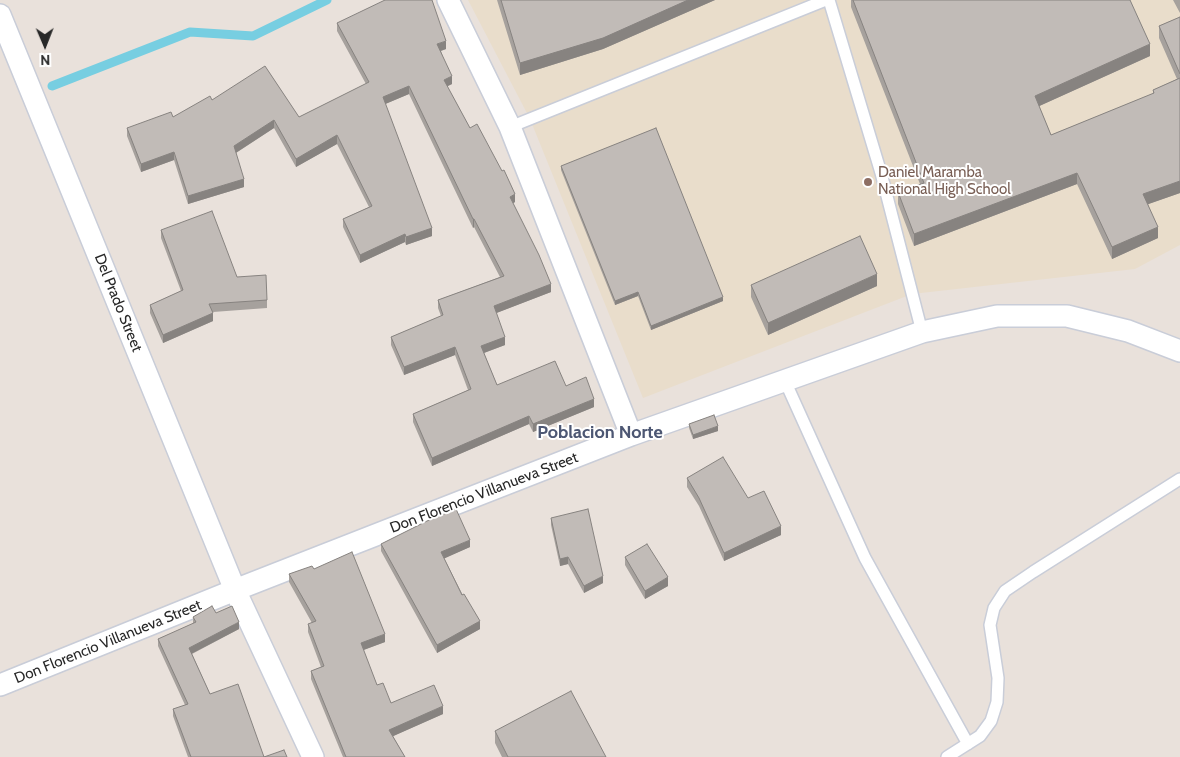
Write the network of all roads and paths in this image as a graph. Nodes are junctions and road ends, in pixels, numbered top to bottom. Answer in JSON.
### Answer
{"nodes":[{"id":1,"x":448,"y":0,"type":"edge"},
{"id":2,"x":827,"y":0,"type":"edge"},
{"id":3,"x":0,"y":15,"type":"edge"},
{"id":4,"x":510,"y":127,"type":"junction"},
{"id":5,"x":922,"y":332,"type":"junction"},
{"id":6,"x":1180,"y":351,"type":"edge"},
{"id":7,"x":784,"y":381,"type":"junction"},
{"id":8,"x":631,"y":435,"type":"junction"},
{"id":9,"x":1180,"y":479,"type":"edge"},
{"id":10,"x":235,"y":590,"type":"junction"},
{"id":11,"x":0,"y":685,"type":"edge"},
{"id":12,"x":968,"y":744,"type":"junction"},
{"id":13,"x":312,"y":757,"type":"edge"},
{"id":14,"x":947,"y":757,"type":"edge"}],
"edges":[{"from":1,"to":4,"type":"street"},
{"from":2,"to":4,"type":"lane"},
{"from":2,"to":5,"type":"lane"},
{"from":3,"to":10,"type":"street","name":"Del Prado Street"},
{"from":4,"to":8,"type":"street"},
{"from":5,"to":6,"type":"street","name":"Don Florencio Villanueva Street"},
{"from":5,"to":7,"type":"street","name":"Don Florencio Villanueva Street"},
{"from":7,"to":8,"type":"street","name":"Don Florencio Villanueva Street"},
{"from":7,"to":12,"type":"lane"},
{"from":8,"to":10,"type":"street","name":"Don Florencio Villanueva Street"},
{"from":9,"to":12,"type":"lane"},
{"from":10,"to":11,"type":"street","name":"Don Florencio Villanueva Street"},
{"from":10,"to":13,"type":"street","name":"Del Prado Street"},
{"from":12,"to":14,"type":"lane"}]}
